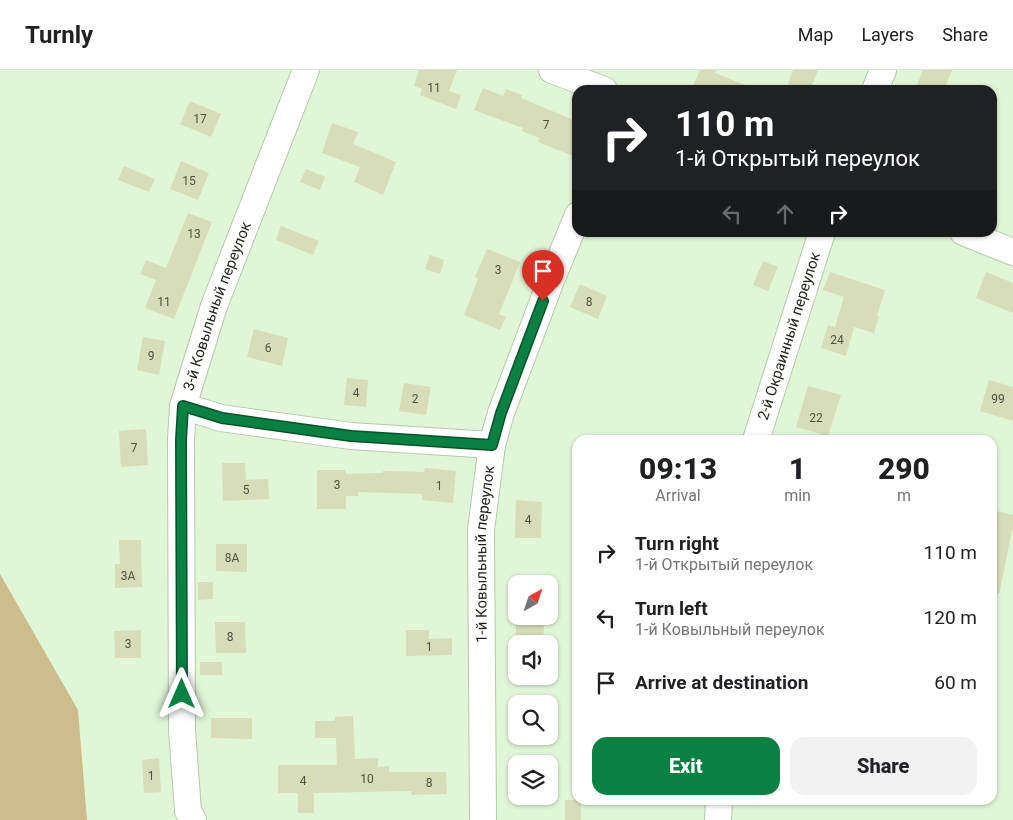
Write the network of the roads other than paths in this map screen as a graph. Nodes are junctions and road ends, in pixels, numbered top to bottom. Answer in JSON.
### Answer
{"nodes":[{"id":1,"x":306,"y":70,"type":"edge"},
{"id":2,"x":552,"y":70,"type":"edge"},
{"id":3,"x":883,"y":70,"type":"edge"},
{"id":4,"x":591,"y":85,"type":"edge"},
{"id":5,"x":877,"y":85,"type":"edge"},
{"id":6,"x":572,"y":230,"type":"edge"},
{"id":7,"x":820,"y":237,"type":"edge"},
{"id":8,"x":976,"y":237,"type":"edge"},
{"id":9,"x":1013,"y":252,"type":"edge"},
{"id":10,"x":183,"y":406,"type":"junction"},
{"id":11,"x":758,"y":435,"type":"edge"},
{"id":12,"x":492,"y":445,"type":"junction"},
{"id":13,"x":719,"y":805,"type":"edge"},
{"id":14,"x":193,"y":820,"type":"edge"},
{"id":15,"x":483,"y":820,"type":"edge"},
{"id":16,"x":718,"y":820,"type":"edge"}],
"edges":[{"from":1,"to":10,"type":"street","name":"3-й Ковыльный переулок"},
{"from":2,"to":4,"type":"street"},
{"from":3,"to":5,"type":"street"},
{"from":6,"to":12,"type":"street","name":"1-й Ковыльный переулок"},
{"from":7,"to":11,"type":"street","name":"2-й Окраинный переулок"},
{"from":8,"to":9,"type":"street"},
{"from":10,"to":12,"type":"street"},
{"from":10,"to":14,"type":"street","name":"3-й Ковыльный переулок"},
{"from":12,"to":15,"type":"street","name":"1-й Ковыльный переулок"},
{"from":13,"to":16,"type":"street"}]}
